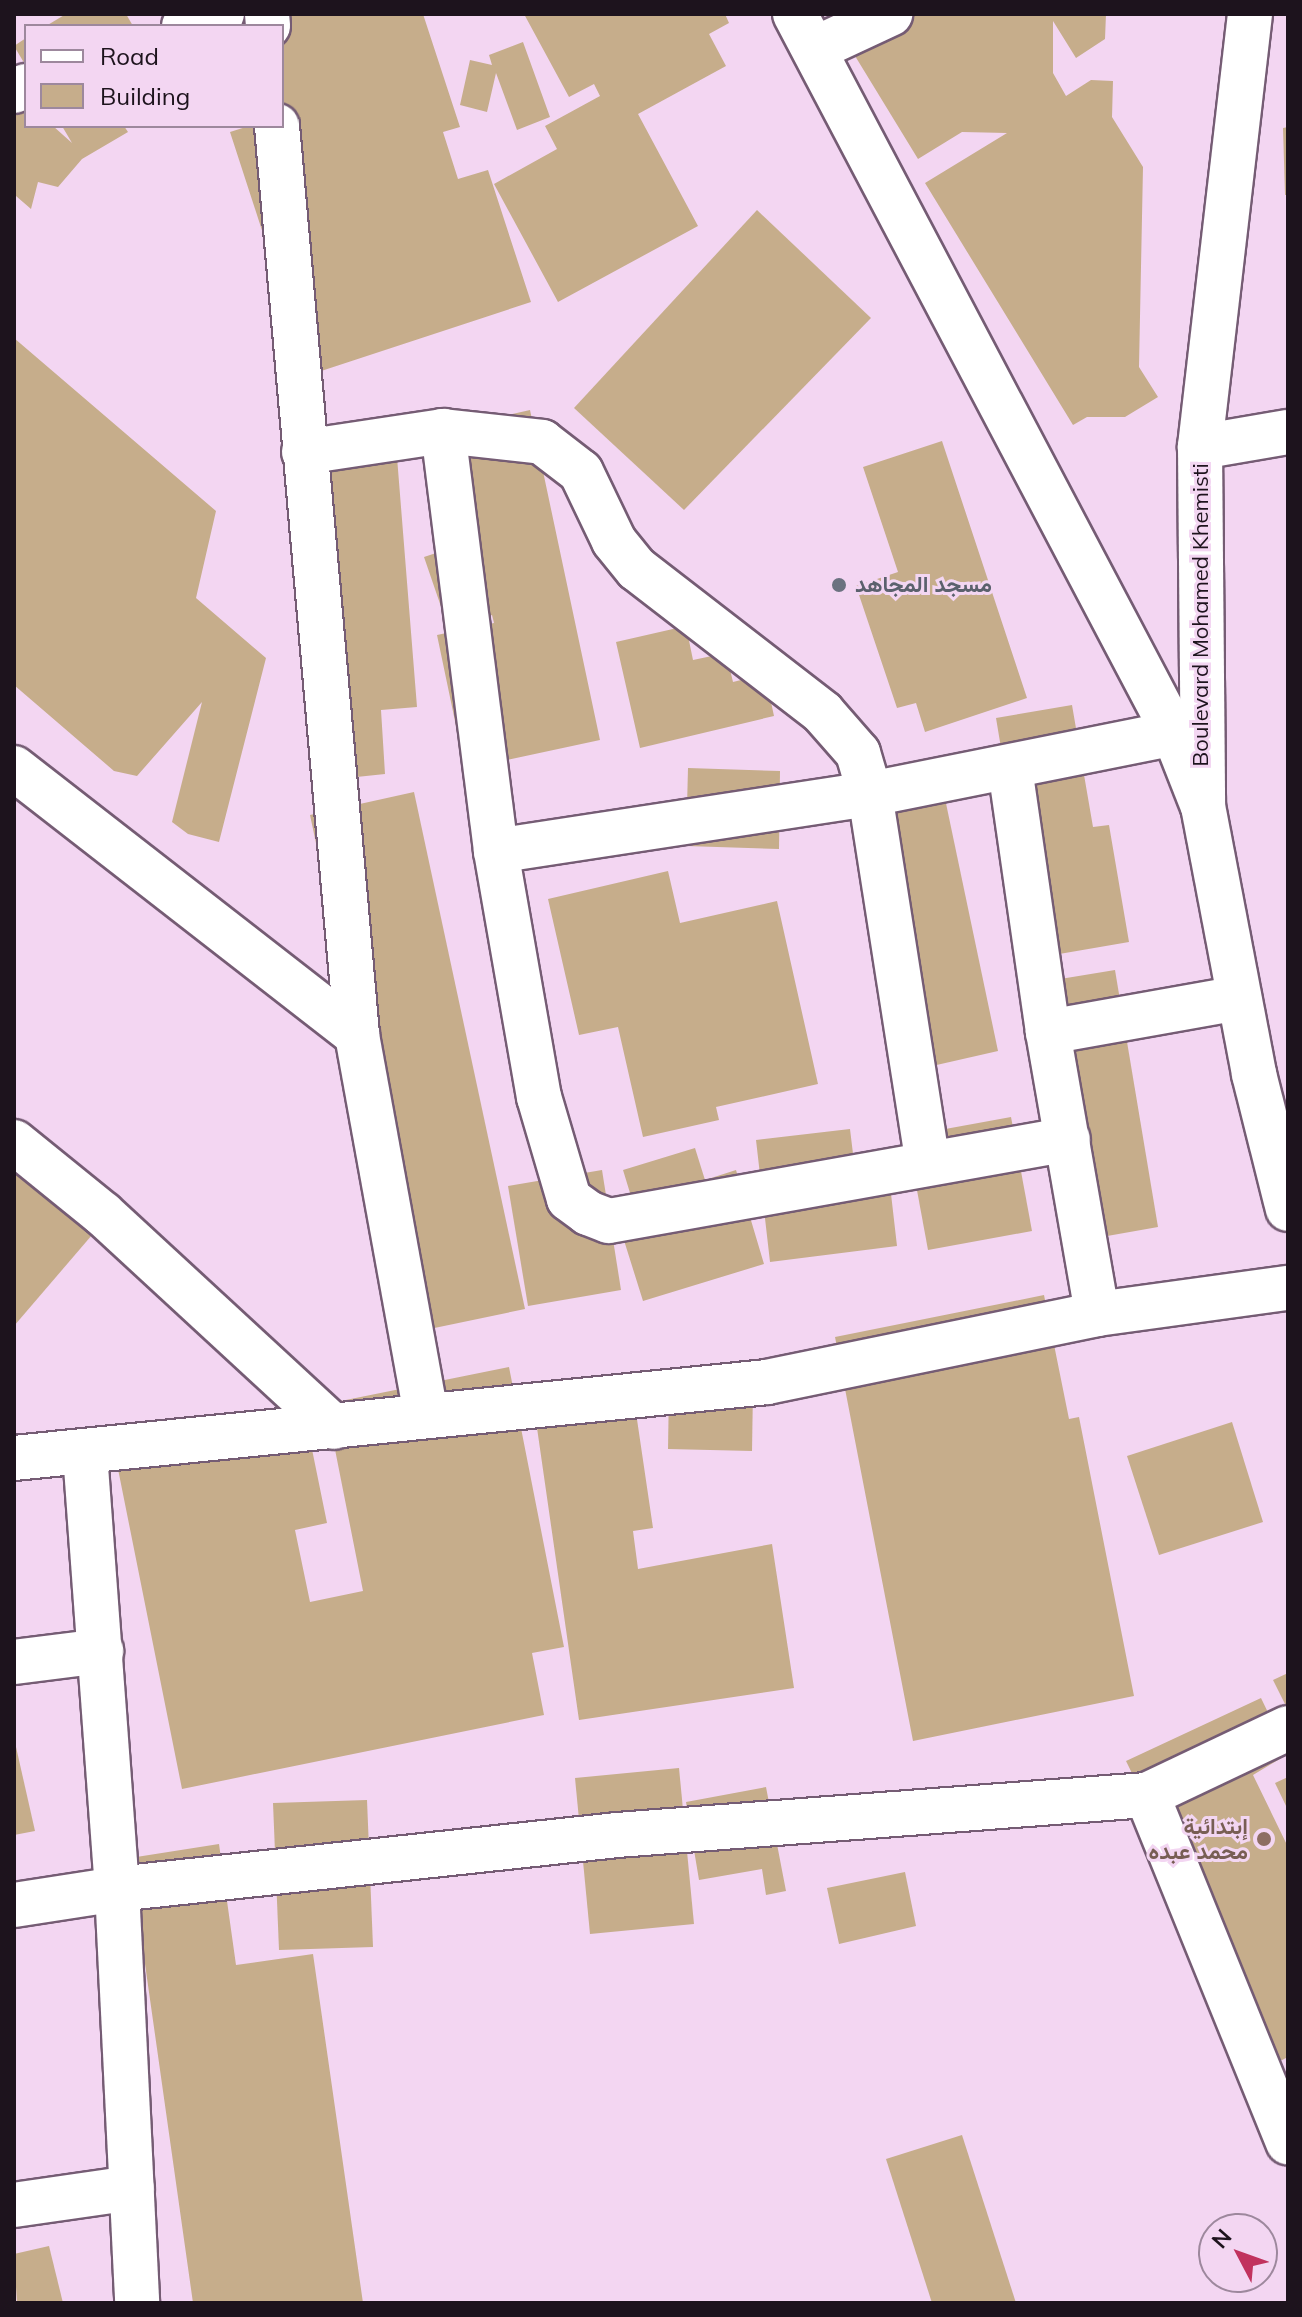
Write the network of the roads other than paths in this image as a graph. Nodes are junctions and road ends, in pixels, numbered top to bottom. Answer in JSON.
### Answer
{"nodes":[{"id":1,"x":222,"y":14,"type":"edge"},
{"id":2,"x":890,"y":14,"type":"edge"},
{"id":3,"x":1250,"y":14,"type":"edge"},
{"id":4,"x":190,"y":24,"type":"edge"},
{"id":5,"x":806,"y":31,"type":"edge"},
{"id":6,"x":277,"y":128,"type":"edge"},
{"id":7,"x":443,"y":431,"type":"junction"},
{"id":8,"x":1288,"y":432,"type":"edge"},
{"id":9,"x":1200,"y":447,"type":"junction"},
{"id":10,"x":304,"y":452,"type":"junction"},
{"id":11,"x":1174,"y":733,"type":"junction"},
{"id":12,"x":14,"y":768,"type":"edge"},
{"id":13,"x":1010,"y":768,"type":"junction"},
{"id":14,"x":870,"y":794,"type":"junction"},
{"id":15,"x":1203,"y":806,"type":"junction"},
{"id":16,"x":496,"y":851,"type":"junction"},
{"id":17,"x":1239,"y":998,"type":"junction"},
{"id":18,"x":1048,"y":1032,"type":"junction"},
{"id":19,"x":357,"y":1035,"type":"junction"},
{"id":20,"x":1068,"y":1139,"type":"junction"},
{"id":21,"x":14,"y":1142,"type":"edge"},
{"id":22,"x":927,"y":1160,"type":"junction"},
{"id":23,"x":1288,"y":1209,"type":"edge"},
{"id":24,"x":1288,"y":1288,"type":"edge"},
{"id":25,"x":1097,"y":1314,"type":"junction"},
{"id":26,"x":426,"y":1414,"type":"junction"},
{"id":27,"x":334,"y":1427,"type":"junction"},
{"id":28,"x":85,"y":1453,"type":"junction"},
{"id":29,"x":14,"y":1458,"type":"edge"},
{"id":30,"x":101,"y":1651,"type":"junction"},
{"id":31,"x":14,"y":1662,"type":"edge"},
{"id":32,"x":1288,"y":1728,"type":"edge"},
{"id":33,"x":1147,"y":1795,"type":"junction"},
{"id":34,"x":117,"y":1889,"type":"junction"},
{"id":35,"x":14,"y":1905,"type":"edge"},
{"id":36,"x":1288,"y":2142,"type":"edge"},
{"id":37,"x":132,"y":2188,"type":"junction"},
{"id":38,"x":14,"y":2205,"type":"edge"},
{"id":39,"x":137,"y":2303,"type":"edge"}],
"edges":[{"from":1,"to":4,"type":"street"},
{"from":2,"to":5,"type":"street"},
{"from":3,"to":9,"type":"street","name":"Boulevard Mohamed Khemisti"},
{"from":5,"to":11,"type":"street"},
{"from":6,"to":10,"type":"street"},
{"from":7,"to":10,"type":"street"},
{"from":7,"to":14,"type":"street"},
{"from":7,"to":16,"type":"street"},
{"from":8,"to":9,"type":"street"},
{"from":9,"to":15,"type":"street","name":"Boulevard Mohamed Khemisti"},
{"from":10,"to":19,"type":"street"},
{"from":11,"to":13,"type":"street"},
{"from":11,"to":15,"type":"street"},
{"from":12,"to":19,"type":"street"},
{"from":13,"to":14,"type":"street"},
{"from":13,"to":18,"type":"street"},
{"from":14,"to":16,"type":"street"},
{"from":14,"to":22,"type":"street"},
{"from":15,"to":17,"type":"street","name":"Boulevard Mohamed Khemisti"},
{"from":16,"to":22,"type":"street"},
{"from":17,"to":18,"type":"street"},
{"from":17,"to":23,"type":"street","name":"Boulevard Mohamed Khemisti"},
{"from":18,"to":20,"type":"street"},
{"from":19,"to":26,"type":"street"},
{"from":20,"to":22,"type":"street"},
{"from":20,"to":25,"type":"street"},
{"from":21,"to":27,"type":"street"},
{"from":24,"to":25,"type":"street"},
{"from":25,"to":26,"type":"street"},
{"from":26,"to":27,"type":"street"},
{"from":27,"to":28,"type":"street"},
{"from":28,"to":29,"type":"street"},
{"from":28,"to":30,"type":"street"},
{"from":30,"to":31,"type":"street"},
{"from":30,"to":34,"type":"street"},
{"from":32,"to":33,"type":"street"},
{"from":33,"to":34,"type":"street"},
{"from":33,"to":36,"type":"street"},
{"from":34,"to":35,"type":"street"},
{"from":34,"to":37,"type":"street"},
{"from":37,"to":38,"type":"street"},
{"from":37,"to":39,"type":"street"}]}
